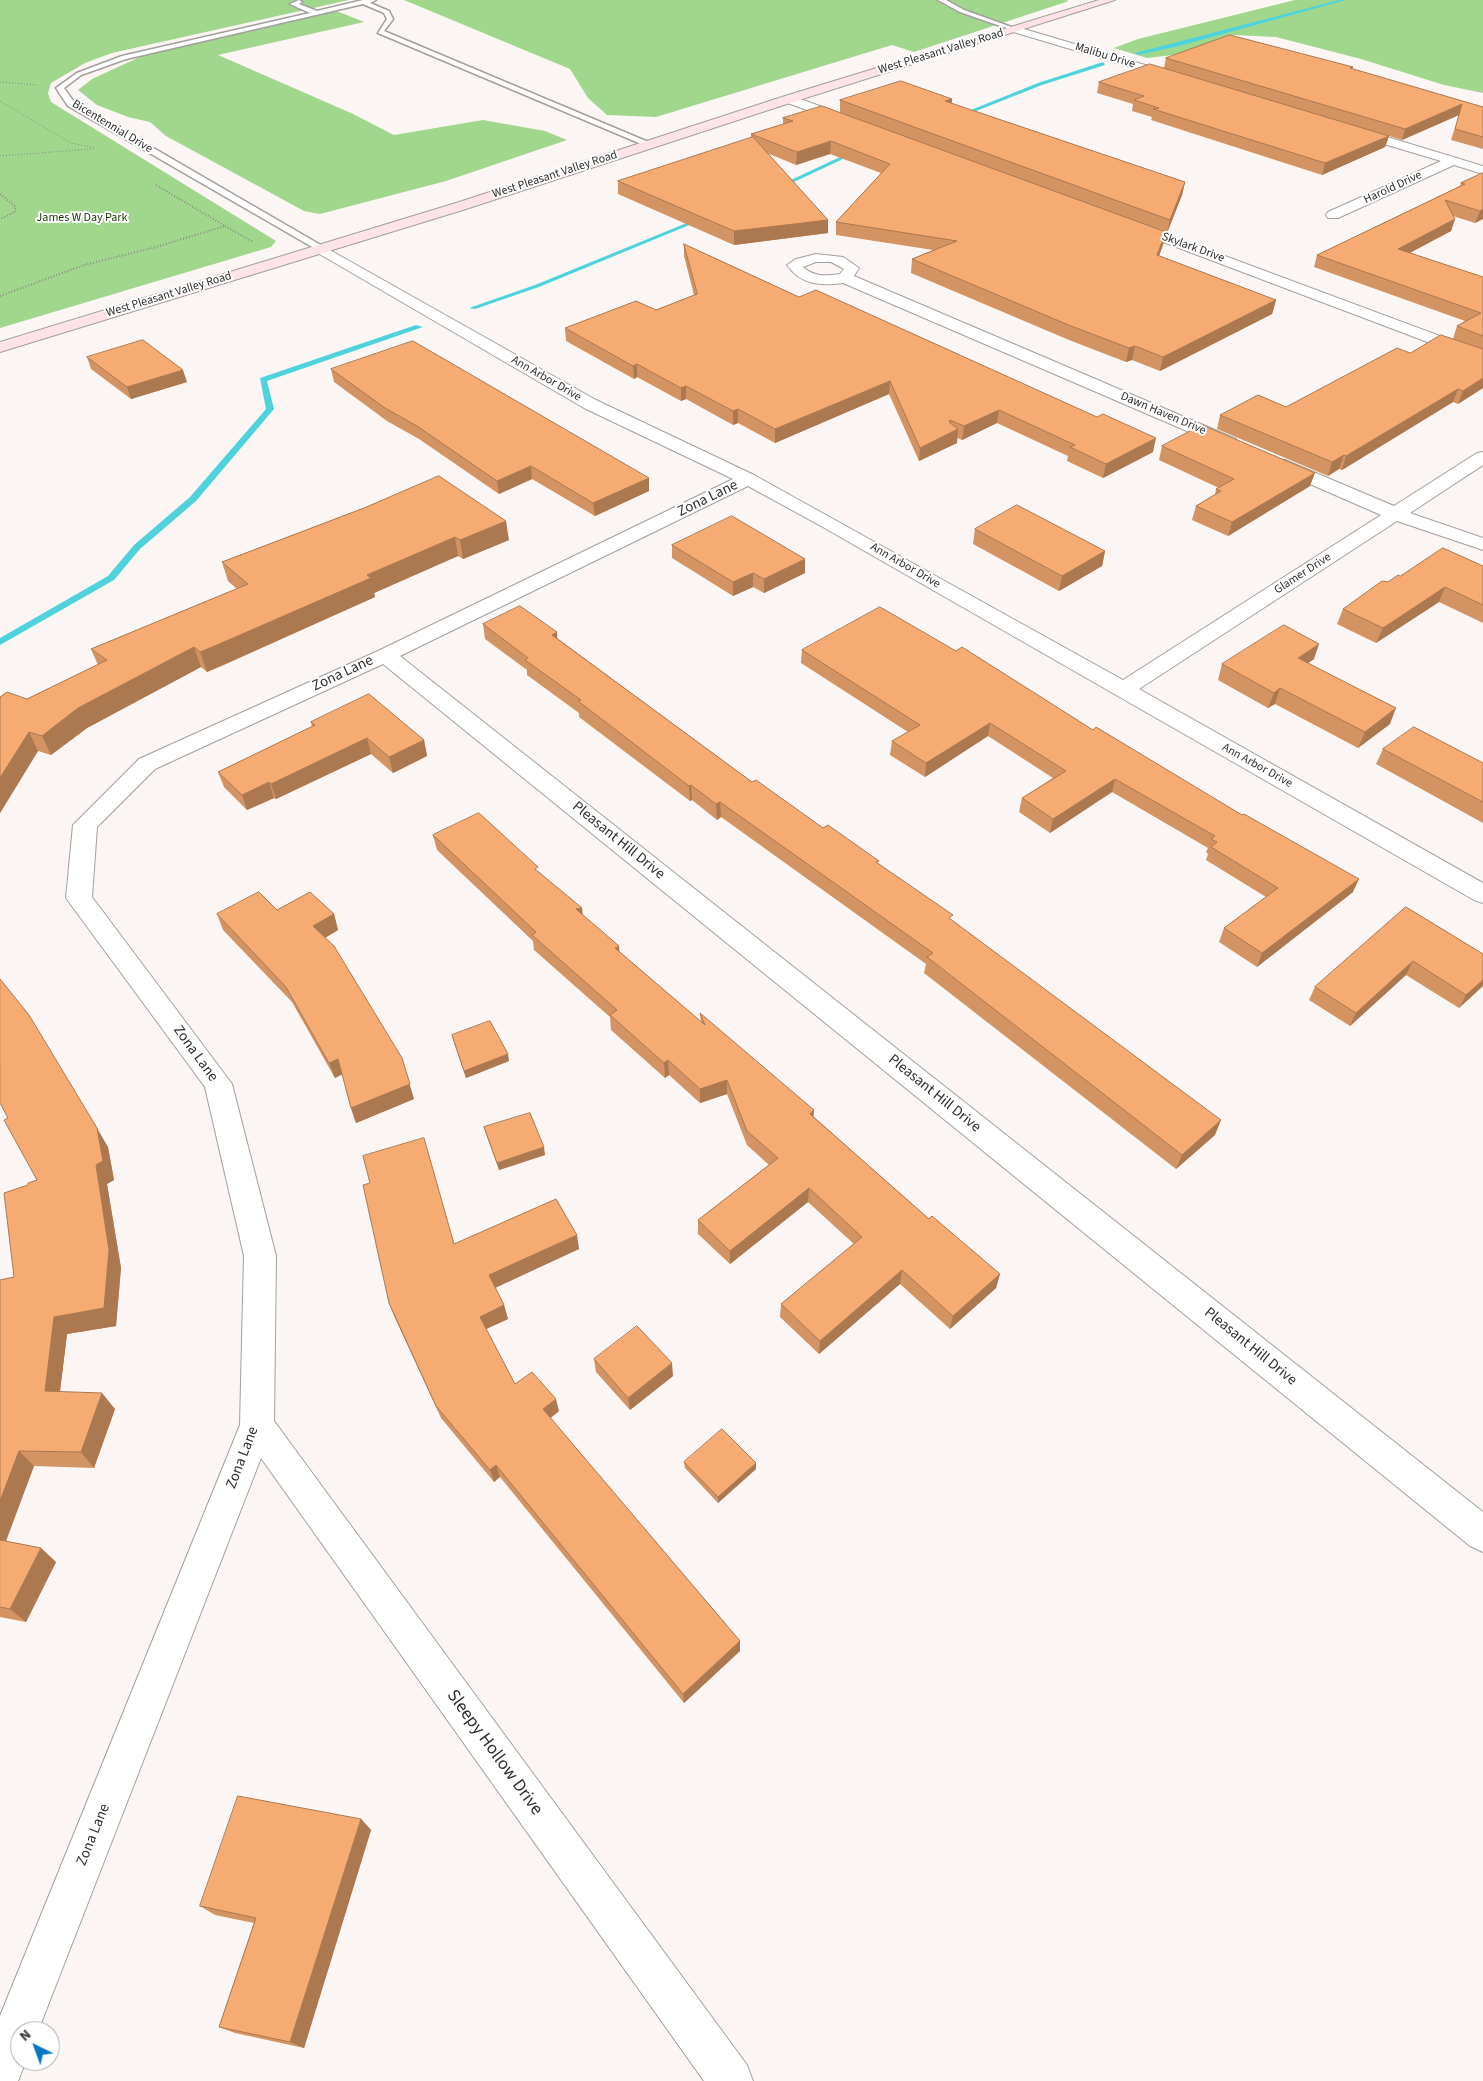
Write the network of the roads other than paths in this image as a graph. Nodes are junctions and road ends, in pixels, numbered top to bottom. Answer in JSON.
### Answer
{"nodes":[{"id":1,"x":373,"y":0,"type":"edge"},
{"id":2,"x":941,"y":0,"type":"edge"},
{"id":3,"x":1110,"y":0,"type":"edge"},
{"id":4,"x":299,"y":2,"type":"dead end"},
{"id":5,"x":363,"y":2,"type":"junction"},
{"id":6,"x":317,"y":13,"type":"junction"},
{"id":7,"x":1014,"y":29,"type":"junction"},
{"id":8,"x":1185,"y":80,"type":"edge"},
{"id":9,"x":789,"y":100,"type":"junction"},
{"id":10,"x":1338,"y":126,"type":"edge"},
{"id":11,"x":863,"y":127,"type":"edge"},
{"id":12,"x":649,"y":144,"type":"junction"},
{"id":13,"x":1453,"y":161,"type":"junction"},
{"id":14,"x":1483,"y":170,"type":"edge"},
{"id":15,"x":1334,"y":216,"type":"dead end"},
{"id":16,"x":1116,"y":220,"type":"edge"},
{"id":17,"x":321,"y":249,"type":"junction"},
{"id":18,"x":845,"y":278,"type":"dead end"},
{"id":19,"x":0,"y":347,"type":"edge"},
{"id":20,"x":1483,"y":358,"type":"edge"},
{"id":21,"x":1249,"y":451,"type":"edge"},
{"id":22,"x":1483,"y":457,"type":"edge"},
{"id":23,"x":1267,"y":459,"type":"edge"},
{"id":24,"x":748,"y":479,"type":"junction"},
{"id":25,"x":1396,"y":514,"type":"junction"},
{"id":26,"x":1483,"y":544,"type":"edge"},
{"id":27,"x":385,"y":655,"type":"junction"},
{"id":28,"x":1122,"y":691,"type":"junction"},
{"id":29,"x":1483,"y":894,"type":"edge"},
{"id":30,"x":257,"y":1425,"type":"junction"},
{"id":31,"x":1483,"y":1534,"type":"edge"},
{"id":32,"x":0,"y":2071,"type":"edge"},
{"id":33,"x":731,"y":2081,"type":"edge"}],
"edges":[{"from":1,"to":5,"type":"lane","name":"Bicentennial Drive"},
{"from":2,"to":7,"type":"lane"},
{"from":3,"to":7,"type":"main road","name":"West Pleasant Valley Road"},
{"from":4,"to":6,"type":"lane"},
{"from":5,"to":6,"type":"lane","name":"Bicentennial Drive"},
{"from":5,"to":12,"type":"lane"},
{"from":6,"to":17,"type":"lane","name":"Bicentennial Drive"},
{"from":7,"to":8,"type":"street","name":"Malibu Drive"},
{"from":7,"to":9,"type":"main road","name":"West Pleasant Valley Road"},
{"from":9,"to":11,"type":"street"},
{"from":9,"to":12,"type":"main road","name":"West Pleasant Valley Road"},
{"from":10,"to":13,"type":"street"},
{"from":12,"to":17,"type":"main road","name":"West Pleasant Valley Road"},
{"from":13,"to":14,"type":"street"},
{"from":13,"to":15,"type":"street","name":"Harold Drive"},
{"from":16,"to":20,"type":"street","name":"Skylark Drive"},
{"from":17,"to":19,"type":"main road","name":"West Pleasant Valley Road"},
{"from":17,"to":24,"type":"street","name":"Ann Arbor Drive"},
{"from":18,"to":21,"type":"street","name":"Dawn Haven Drive"},
{"from":22,"to":25,"type":"street","name":"Glamer Drive"},
{"from":23,"to":25,"type":"street"},
{"from":24,"to":27,"type":"street","name":"Zona Lane"},
{"from":24,"to":28,"type":"street","name":"Ann Arbor Drive"},
{"from":25,"to":26,"type":"street"},
{"from":25,"to":28,"type":"street","name":"Glamer Drive"},
{"from":27,"to":30,"type":"street","name":"Zona Lane"},
{"from":27,"to":31,"type":"street","name":"Pleasant Hill Drive"},
{"from":28,"to":29,"type":"street","name":"Ann Arbor Drive"},
{"from":30,"to":32,"type":"street","name":"Zona Lane"},
{"from":30,"to":33,"type":"street","name":"Sleepy Hollow Drive"}]}
